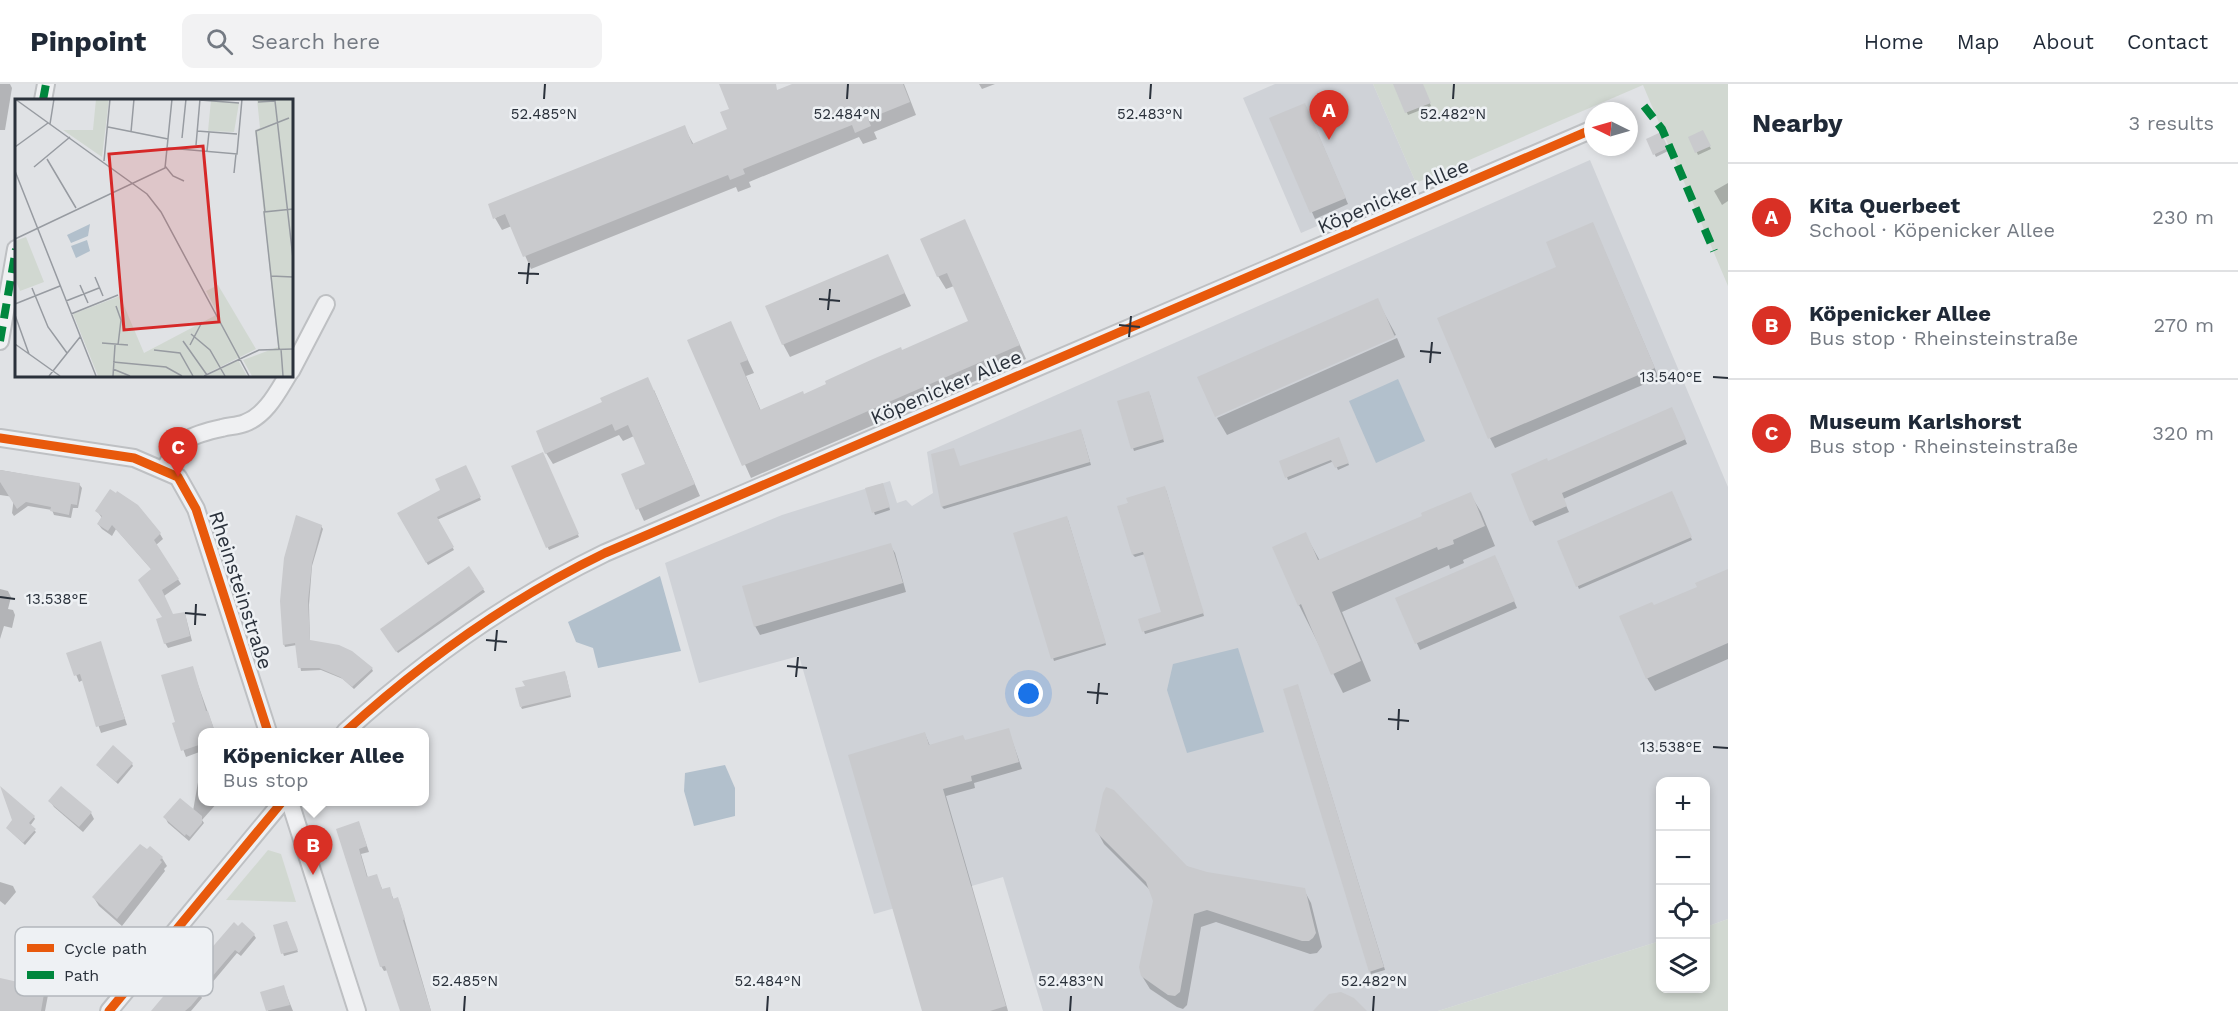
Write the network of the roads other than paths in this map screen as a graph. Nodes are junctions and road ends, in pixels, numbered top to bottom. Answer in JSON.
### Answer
{"nodes":[{"id":1,"x":46,"y":84,"type":"edge"},
{"id":2,"x":43,"y":99,"type":"edge"},
{"id":3,"x":1584,"y":133,"type":"edge"},
{"id":4,"x":15,"y":255,"type":"edge"},
{"id":5,"x":326,"y":304,"type":"dead end"},
{"id":6,"x":0,"y":340,"type":"edge"},
{"id":7,"x":292,"y":369,"type":"edge"},
{"id":8,"x":287,"y":376,"type":"edge"},
{"id":9,"x":0,"y":438,"type":"edge"},
{"id":10,"x":165,"y":470,"type":"junction"},
{"id":11,"x":267,"y":728,"type":"edge"},
{"id":12,"x":350,"y":728,"type":"edge"},
{"id":13,"x":278,"y":806,"type":"edge"},
{"id":14,"x":292,"y":806,"type":"edge"},
{"id":15,"x":178,"y":927,"type":"edge"},
{"id":16,"x":121,"y":996,"type":"edge"},
{"id":17,"x":109,"y":1011,"type":"edge"},
{"id":18,"x":357,"y":1011,"type":"edge"}],
"edges":[{"from":1,"to":2,"type":"street"},
{"from":3,"to":12,"type":"street","name":"Köpenicker Allee"},
{"from":4,"to":6,"type":"street"},
{"from":5,"to":7,"type":"street"},
{"from":8,"to":10,"type":"street"},
{"from":9,"to":10,"type":"street"},
{"from":10,"to":11,"type":"street","name":"Rheinsteinstraße"},
{"from":13,"to":15,"type":"street"},
{"from":14,"to":18,"type":"street"},
{"from":16,"to":17,"type":"street"}]}
